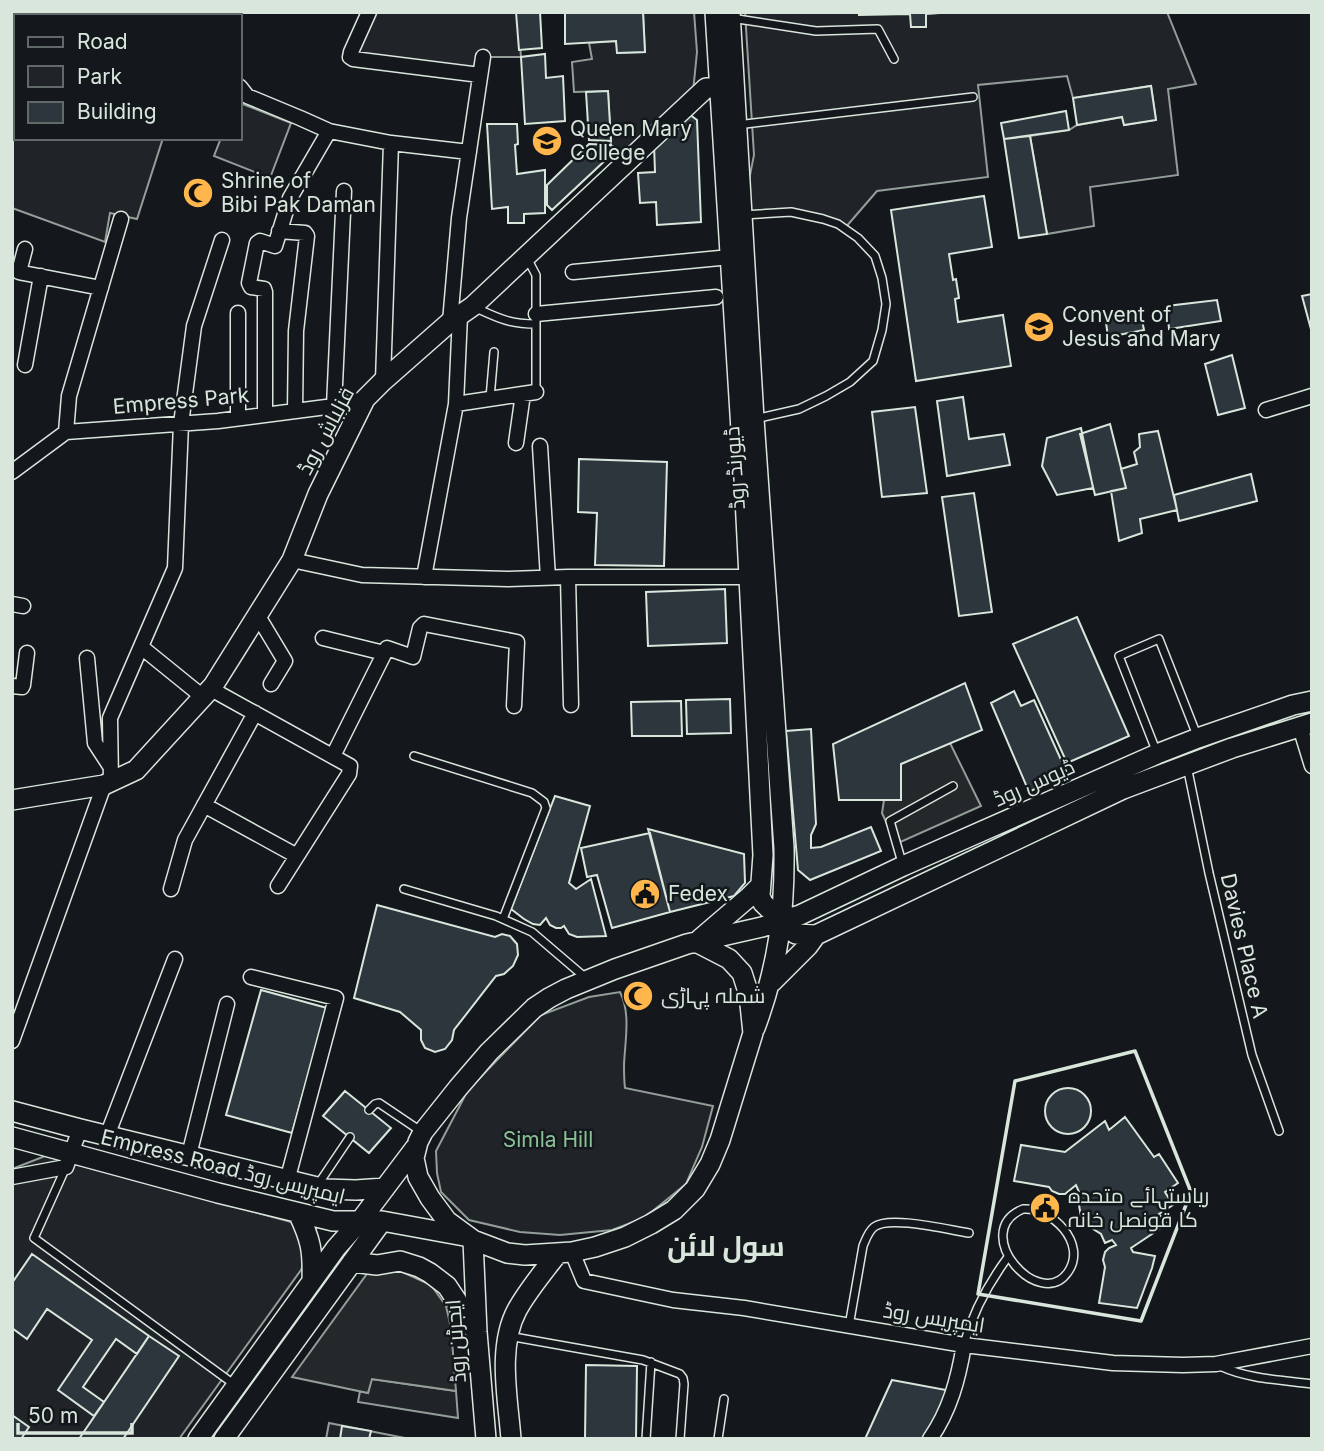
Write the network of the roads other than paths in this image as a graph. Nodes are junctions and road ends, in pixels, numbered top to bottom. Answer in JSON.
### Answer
{"nodes":[{"id":1,"x":369,"y":12,"type":"edge"},
{"id":2,"x":725,"y":14,"type":"edge"},
{"id":3,"x":483,"y":57,"type":"dead end"},
{"id":4,"x":894,"y":59,"type":"dead end"},
{"id":5,"x":481,"y":75,"type":"junction"},
{"id":6,"x":720,"y":88,"type":"junction"},
{"id":7,"x":242,"y":90,"type":"edge"},
{"id":8,"x":974,"y":97,"type":"dead end"},
{"id":9,"x":736,"y":125,"type":"junction"},
{"id":10,"x":329,"y":131,"type":"junction"},
{"id":11,"x":391,"y":143,"type":"junction"},
{"id":12,"x":469,"y":152,"type":"junction"},
{"id":13,"x":344,"y":191,"type":"dead end"},
{"id":14,"x":742,"y":215,"type":"junction"},
{"id":15,"x":121,"y":219,"type":"dead end"},
{"id":16,"x":279,"y":231,"type":"junction"},
{"id":17,"x":222,"y":240,"type":"dead end"},
{"id":18,"x":24,"y":249,"type":"dead end"},
{"id":19,"x":526,"y":256,"type":"junction"},
{"id":20,"x":720,"y":258,"type":"dead end"},
{"id":21,"x":573,"y":272,"type":"dead end"},
{"id":22,"x":41,"y":276,"type":"junction"},
{"id":23,"x":101,"y":288,"type":"junction"},
{"id":24,"x":716,"y":297,"type":"dead end"},
{"id":25,"x":237,"y":313,"type":"dead end"},
{"id":26,"x":461,"y":314,"type":"junction"},
{"id":27,"x":536,"y":319,"type":"junction"},
{"id":28,"x":494,"y":352,"type":"dead end"},
{"id":29,"x":25,"y":365,"type":"dead end"},
{"id":30,"x":383,"y":381,"type":"junction"},
{"id":31,"x":530,"y":393,"type":"junction"},
{"id":32,"x":1312,"y":396,"type":"edge"},
{"id":33,"x":365,"y":399,"type":"junction"},
{"id":34,"x":490,"y":399,"type":"junction"},
{"id":35,"x":456,"y":404,"type":"junction"},
{"id":36,"x":334,"y":406,"type":"junction"},
{"id":37,"x":1266,"y":410,"type":"dead end"},
{"id":38,"x":295,"y":411,"type":"junction"},
{"id":39,"x":265,"y":415,"type":"junction"},
{"id":40,"x":238,"y":418,"type":"junction"},
{"id":41,"x":754,"y":419,"type":"junction"},
{"id":42,"x":181,"y":425,"type":"junction"},
{"id":43,"x":66,"y":432,"type":"junction"},
{"id":44,"x":516,"y":443,"type":"dead end"},
{"id":45,"x":540,"y":446,"type":"dead end"},
{"id":46,"x":14,"y":467,"type":"edge"},
{"id":47,"x":292,"y":560,"type":"junction"},
{"id":48,"x":424,"y":577,"type":"junction"},
{"id":49,"x":568,"y":577,"type":"junction"},
{"id":50,"x":548,"y":578,"type":"junction"},
{"id":51,"x":749,"y":578,"type":"junction"},
{"id":52,"x":258,"y":616,"type":"junction"},
{"id":53,"x":323,"y":638,"type":"dead end"},
{"id":54,"x":145,"y":650,"type":"dead end"},
{"id":55,"x":27,"y":653,"type":"dead end"},
{"id":56,"x":384,"y":653,"type":"junction"},
{"id":57,"x":88,"y":658,"type":"dead end"},
{"id":58,"x":271,"y":684,"type":"dead end"},
{"id":59,"x":12,"y":686,"type":"edge"},
{"id":60,"x":207,"y":693,"type":"junction"},
{"id":61,"x":1312,"y":701,"type":"edge"},
{"id":62,"x":571,"y":705,"type":"dead end"},
{"id":63,"x":514,"y":706,"type":"dead end"},
{"id":64,"x":255,"y":713,"type":"junction"},
{"id":65,"x":1306,"y":725,"type":"edge"},
{"id":66,"x":1198,"y":738,"type":"junction"},
{"id":67,"x":1157,"y":754,"type":"junction"},
{"id":68,"x":333,"y":756,"type":"junction"},
{"id":69,"x":414,"y":756,"type":"dead end"},
{"id":70,"x":1187,"y":765,"type":"junction"},
{"id":71,"x":1312,"y":766,"type":"edge"},
{"id":72,"x":109,"y":778,"type":"junction"},
{"id":73,"x":953,"y":786,"type":"dead end"},
{"id":74,"x":12,"y":800,"type":"edge"},
{"id":75,"x":204,"y":805,"type":"junction"},
{"id":76,"x":297,"y":856,"type":"junction"},
{"id":77,"x":903,"y":866,"type":"junction"},
{"id":78,"x":278,"y":886,"type":"dead end"},
{"id":79,"x":760,"y":886,"type":"junction"},
{"id":80,"x":171,"y":889,"type":"dead end"},
{"id":81,"x":404,"y":889,"type":"dead end"},
{"id":82,"x":503,"y":919,"type":"junction"},
{"id":83,"x":781,"y":921,"type":"junction"},
{"id":84,"x":816,"y":935,"type":"junction"},
{"id":85,"x":696,"y":942,"type":"junction"},
{"id":86,"x":175,"y":959,"type":"dead end"},
{"id":87,"x":251,"y":977,"type":"dead end"},
{"id":88,"x":588,"y":980,"type":"junction"},
{"id":89,"x":770,"y":985,"type":"junction"},
{"id":90,"x":227,"y":1004,"type":"dead end"},
{"id":91,"x":753,"y":1033,"type":"junction"},
{"id":92,"x":12,"y":1041,"type":"edge"},
{"id":93,"x":369,"y":1110,"type":"dead end"},
{"id":94,"x":12,"y":1111,"type":"edge"},
{"id":95,"x":80,"y":1129,"type":"junction"},
{"id":96,"x":1279,"y":1131,"type":"dead end"},
{"id":97,"x":107,"y":1136,"type":"junction"},
{"id":98,"x":12,"y":1137,"type":"edge"},
{"id":99,"x":350,"y":1137,"type":"dead end"},
{"id":100,"x":419,"y":1140,"type":"junction"},
{"id":101,"x":189,"y":1156,"type":"junction"},
{"id":102,"x":69,"y":1160,"type":"junction"},
{"id":103,"x":12,"y":1177,"type":"edge"},
{"id":104,"x":287,"y":1181,"type":"junction"},
{"id":105,"x":316,"y":1187,"type":"junction"},
{"id":106,"x":385,"y":1188,"type":"junction"},
{"id":107,"x":298,"y":1213,"type":"junction"},
{"id":108,"x":382,"y":1221,"type":"junction"},
{"id":109,"x":347,"y":1226,"type":"junction"},
{"id":110,"x":969,"y":1233,"type":"dead end"},
{"id":111,"x":470,"y":1238,"type":"junction"},
{"id":112,"x":366,"y":1243,"type":"junction"},
{"id":113,"x":565,"y":1252,"type":"junction"},
{"id":114,"x":1008,"y":1257,"type":"junction"},
{"id":115,"x":400,"y":1261,"type":"junction"},
{"id":116,"x":352,"y":1262,"type":"junction"},
{"id":117,"x":312,"y":1281,"type":"junction"},
{"id":118,"x":849,"y":1326,"type":"junction"},
{"id":119,"x":477,"y":1332,"type":"junction"},
{"id":120,"x":508,"y":1336,"type":"junction"},
{"id":121,"x":964,"y":1345,"type":"junction"},
{"id":122,"x":1312,"y":1346,"type":"edge"},
{"id":123,"x":651,"y":1363,"type":"junction"},
{"id":124,"x":1216,"y":1364,"type":"junction"},
{"id":125,"x":1312,"y":1384,"type":"edge"},
{"id":126,"x":236,"y":1385,"type":"junction"},
{"id":127,"x":724,"y":1399,"type":"dead end"},
{"id":128,"x":198,"y":1439,"type":"edge"},
{"id":129,"x":224,"y":1439,"type":"edge"},
{"id":130,"x":486,"y":1439,"type":"edge"},
{"id":131,"x":511,"y":1439,"type":"edge"},
{"id":132,"x":646,"y":1439,"type":"edge"},
{"id":133,"x":680,"y":1439,"type":"edge"},
{"id":134,"x":718,"y":1439,"type":"edge"},
{"id":135,"x":930,"y":1439,"type":"edge"}],
"edges":[{"from":1,"to":5,"type":"street"},
{"from":2,"to":4,"type":"lane"},
{"from":2,"to":6,"type":"main road","name":"ڈیورنڈ روڈ"},
{"from":2,"to":9,"type":"main road","name":"ڈیورنڈ روڈ"},
{"from":3,"to":5,"type":"street"},
{"from":5,"to":12,"type":"street"},
{"from":6,"to":19,"type":"main road","name":"قزلباش روڈ"},
{"from":6,"to":51,"type":"main road","name":"ڈیورنڈ روڈ"},
{"from":7,"to":10,"type":"street"},
{"from":8,"to":9,"type":"lane"},
{"from":9,"to":14,"type":"main road","name":"ڈیورنڈ روڈ"},
{"from":10,"to":11,"type":"street"},
{"from":10,"to":16,"type":"street"},
{"from":11,"to":12,"type":"street"},
{"from":11,"to":30,"type":"street"},
{"from":12,"to":26,"type":"street"},
{"from":13,"to":36,"type":"street"},
{"from":14,"to":41,"type":"main road","name":"ڈیورنڈ روڈ"},
{"from":14,"to":41,"type":"lane"},
{"from":15,"to":23,"type":"street"},
{"from":16,"to":38,"type":"street"},
{"from":16,"to":39,"type":"street"},
{"from":17,"to":42,"type":"street"},
{"from":18,"to":22,"type":"street"},
{"from":19,"to":26,"type":"main road","name":"قزلباش روڈ"},
{"from":19,"to":27,"type":"lane"},
{"from":20,"to":21,"type":"street"},
{"from":22,"to":23,"type":"street"},
{"from":22,"to":29,"type":"street"},
{"from":23,"to":43,"type":"street"},
{"from":24,"to":27,"type":"street"},
{"from":25,"to":40,"type":"street"},
{"from":26,"to":27,"type":"lane"},
{"from":26,"to":30,"type":"main road","name":"قزلباش روڈ"},
{"from":26,"to":35,"type":"street"},
{"from":27,"to":31,"type":"lane"},
{"from":28,"to":34,"type":"lane"},
{"from":30,"to":33,"type":"main road","name":"قزلباش روڈ"},
{"from":31,"to":34,"type":"street"},
{"from":31,"to":44,"type":"street"},
{"from":32,"to":37,"type":"street"},
{"from":33,"to":36,"type":"street","name":"Empress Park"},
{"from":33,"to":47,"type":"main road","name":"قزلباش روڈ"},
{"from":34,"to":35,"type":"street"},
{"from":35,"to":48,"type":"street"},
{"from":36,"to":38,"type":"street","name":"Empress Park"},
{"from":38,"to":39,"type":"street","name":"Empress Park"},
{"from":39,"to":40,"type":"street","name":"Empress Park"},
{"from":40,"to":42,"type":"street","name":"Empress Park"},
{"from":41,"to":83,"type":"main road","name":"ڈیورنڈ روڈ"},
{"from":42,"to":43,"type":"street","name":"Empress Park"},
{"from":42,"to":72,"type":"street"},
{"from":43,"to":46,"type":"street"},
{"from":45,"to":50,"type":"street"},
{"from":47,"to":48,"type":"street"},
{"from":47,"to":52,"type":"main road","name":"قزلباش روڈ"},
{"from":48,"to":50,"type":"street"},
{"from":49,"to":50,"type":"street"},
{"from":49,"to":51,"type":"street"},
{"from":49,"to":62,"type":"street"},
{"from":51,"to":79,"type":"main road","name":"ڈیورنڈ روڈ"},
{"from":52,"to":58,"type":"street"},
{"from":52,"to":60,"type":"main road","name":"قزلباش روڈ"},
{"from":53,"to":56,"type":"street"},
{"from":54,"to":60,"type":"street"},
{"from":55,"to":59,"type":"street"},
{"from":56,"to":63,"type":"street"},
{"from":56,"to":68,"type":"street"},
{"from":57,"to":72,"type":"street"},
{"from":60,"to":64,"type":"street"},
{"from":60,"to":72,"type":"main road","name":"قزلباش روڈ"},
{"from":61,"to":66,"type":"main road","name":"ڈیوس روڈ"},
{"from":64,"to":68,"type":"street"},
{"from":64,"to":75,"type":"street"},
{"from":65,"to":70,"type":"main road","name":"ڈیوس روڈ"},
{"from":65,"to":71,"type":"street"},
{"from":66,"to":67,"type":"main road","name":"ڈیوس روڈ"},
{"from":66,"to":67,"type":"lane"},
{"from":67,"to":77,"type":"main road","name":"ڈیوس روڈ"},
{"from":68,"to":76,"type":"street"},
{"from":69,"to":82,"type":"lane"},
{"from":70,"to":84,"type":"main road","name":"ڈیوس روڈ"},
{"from":70,"to":96,"type":"lane","name":"Davies Place A"},
{"from":72,"to":74,"type":"main road","name":"قزلباش روڈ"},
{"from":72,"to":92,"type":"street"},
{"from":73,"to":77,"type":"lane"},
{"from":75,"to":76,"type":"street"},
{"from":75,"to":80,"type":"street"},
{"from":76,"to":78,"type":"street"},
{"from":77,"to":83,"type":"main road","name":"ڈیوس روڈ"},
{"from":79,"to":83,"type":"main road"},
{"from":79,"to":85,"type":"main road"},
{"from":81,"to":82,"type":"lane"},
{"from":82,"to":88,"type":"lane"},
{"from":83,"to":84,"type":"main road"},
{"from":83,"to":85,"type":"main road","name":"ڈیوس روڈ"},
{"from":83,"to":89,"type":"main road","name":"ڈیورنڈ روڈ"},
{"from":84,"to":89,"type":"main road","name":"ڈیوس روڈ"},
{"from":85,"to":88,"type":"main road"},
{"from":85,"to":91,"type":"main road"},
{"from":86,"to":97,"type":"street"},
{"from":87,"to":104,"type":"street"},
{"from":88,"to":100,"type":"main road"},
{"from":89,"to":91,"type":"main road","name":"ڈیورنڈ روڈ"},
{"from":90,"to":101,"type":"street"},
{"from":91,"to":113,"type":"main road"},
{"from":93,"to":100,"type":"lane"},
{"from":94,"to":95,"type":"main road","name":"Empress Road ایمپریس روڈ"},
{"from":95,"to":97,"type":"main road","name":"Empress Road ایمپریس روڈ"},
{"from":95,"to":102,"type":"street"},
{"from":97,"to":101,"type":"main road","name":"Empress Road ایمپریس روڈ"},
{"from":98,"to":102,"type":"main road","name":"Empress Road ایمپریس روڈ"},
{"from":99,"to":105,"type":"lane"},
{"from":100,"to":106,"type":"main road"},
{"from":100,"to":111,"type":"main road"},
{"from":101,"to":104,"type":"main road","name":"Empress Road ایمپریس روڈ"},
{"from":102,"to":103,"type":"street"},
{"from":102,"to":107,"type":"main road","name":"Empress Road ایمپریس روڈ"},
{"from":102,"to":126,"type":"lane"},
{"from":104,"to":105,"type":"main road","name":"Empress Road ایمپریس روڈ"},
{"from":105,"to":106,"type":"main road","name":"Empress Road ایمپریس روڈ"},
{"from":106,"to":109,"type":"main road"},
{"from":107,"to":109,"type":"main road","name":"Empress Road ایمپریس روڈ"},
{"from":107,"to":117,"type":"main road"},
{"from":108,"to":109,"type":"main road","name":"Empress Road ایمپریس روڈ"},
{"from":108,"to":111,"type":"main road","name":"Empress Road ایمپریس روڈ"},
{"from":108,"to":112,"type":"main road"},
{"from":109,"to":112,"type":"main road"},
{"from":109,"to":117,"type":"main road"},
{"from":110,"to":118,"type":"lane"},
{"from":111,"to":113,"type":"main road"},
{"from":111,"to":119,"type":"main road","name":"ایجرٹن روڈ"},
{"from":112,"to":115,"type":"main road"},
{"from":112,"to":116,"type":"main road"},
{"from":113,"to":118,"type":"street","name":"ایمپریس روڈ"},
{"from":113,"to":120,"type":"main road"},
{"from":114,"to":114,"type":"lane"},
{"from":114,"to":121,"type":"lane"},
{"from":115,"to":116,"type":"main road"},
{"from":115,"to":119,"type":"main road"},
{"from":116,"to":129,"type":"main road"},
{"from":117,"to":126,"type":"main road"},
{"from":118,"to":121,"type":"street","name":"ایمپریس روڈ"},
{"from":119,"to":130,"type":"main road","name":"ایجرٹن روڈ"},
{"from":120,"to":123,"type":"lane"},
{"from":120,"to":131,"type":"main road"},
{"from":121,"to":124,"type":"street","name":"ایمپریس روڈ"},
{"from":121,"to":135,"type":"street"},
{"from":122,"to":124,"type":"street","name":"ایمپریس روڈ"},
{"from":123,"to":132,"type":"lane"},
{"from":123,"to":133,"type":"lane"},
{"from":124,"to":125,"type":"lane"},
{"from":126,"to":128,"type":"main road"},
{"from":127,"to":134,"type":"lane"}]}
